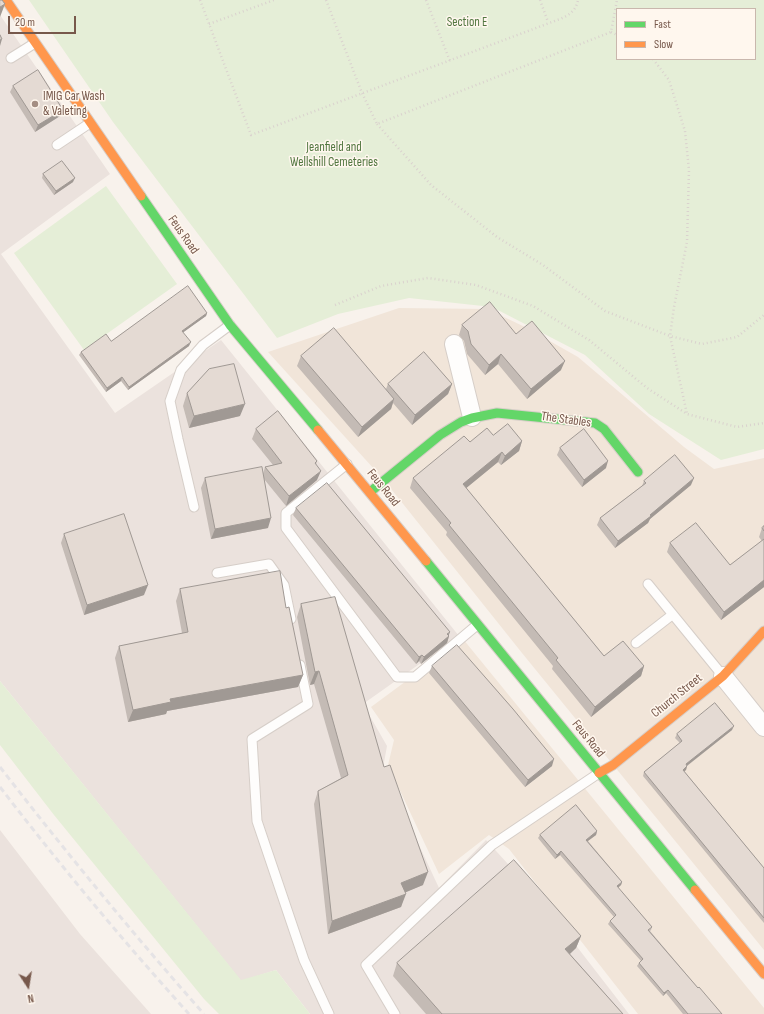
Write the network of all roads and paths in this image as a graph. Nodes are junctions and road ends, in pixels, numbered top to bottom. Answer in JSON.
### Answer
{"nodes":[{"id":1,"x":6,"y":0,"type":"edge"},
{"id":2,"x":200,"y":0,"type":"edge"},
{"id":3,"x":274,"y":0,"type":"edge"},
{"id":4,"x":326,"y":0,"type":"edge"},
{"id":5,"x":426,"y":0,"type":"edge"},
{"id":6,"x":540,"y":0,"type":"edge"},
{"id":7,"x":578,"y":0,"type":"edge"},
{"id":8,"x":617,"y":0,"type":"edge"},
{"id":9,"x":548,"y":22,"type":"junction"},
{"id":10,"x":209,"y":24,"type":"junction"},
{"id":11,"x":611,"y":32,"type":"junction"},
{"id":12,"x":616,"y":34,"type":"edge"},
{"id":13,"x":35,"y":43,"type":"junction"},
{"id":14,"x":11,"y":58,"type":"dead end"},
{"id":15,"x":655,"y":60,"type":"edge"},
{"id":16,"x":450,"y":61,"type":"junction"},
{"id":17,"x":362,"y":94,"type":"junction"},
{"id":18,"x":90,"y":123,"type":"junction"},
{"id":19,"x":377,"y":124,"type":"junction"},
{"id":20,"x":57,"y":145,"type":"dead end"},
{"id":21,"x":335,"y":305,"type":"dead end"},
{"id":22,"x":764,"y":315,"type":"edge"},
{"id":23,"x":230,"y":325,"type":"junction"},
{"id":24,"x":670,"y":336,"type":"junction"},
{"id":25,"x":454,"y":344,"type":"dead end"},
{"id":26,"x":687,"y":414,"type":"junction"},
{"id":27,"x":472,"y":417,"type":"junction"},
{"id":28,"x":764,"y":423,"type":"edge"},
{"id":29,"x":347,"y":464,"type":"junction"},
{"id":30,"x":638,"y":472,"type":"dead end"},
{"id":31,"x":370,"y":492,"type":"junction"},
{"id":32,"x":194,"y":507,"type":"dead end"},
{"id":33,"x":217,"y":573,"type":"dead end"},
{"id":34,"x":648,"y":584,"type":"dead end"},
{"id":35,"x":672,"y":615,"type":"junction"},
{"id":36,"x":477,"y":624,"type":"junction"},
{"id":37,"x":293,"y":630,"type":"edge"},
{"id":38,"x":764,"y":631,"type":"edge"},
{"id":39,"x":636,"y":643,"type":"dead end"},
{"id":40,"x":299,"y":660,"type":"edge"},
{"id":41,"x":723,"y":676,"type":"junction"},
{"id":42,"x":764,"y":727,"type":"edge"},
{"id":43,"x":600,"y":773,"type":"junction"},
{"id":44,"x":764,"y":974,"type":"edge"},
{"id":45,"x":329,"y":1014,"type":"edge"},
{"id":46,"x":395,"y":1014,"type":"edge"}],
"edges":[{"from":1,"to":13,"type":"street","name":"Feus Road"},
{"from":2,"to":10,"type":"path"},
{"from":3,"to":10,"type":"path"},
{"from":4,"to":17,"type":"path"},
{"from":5,"to":16,"type":"path"},
{"from":6,"to":9,"type":"path"},
{"from":7,"to":9,"type":"path"},
{"from":8,"to":11,"type":"path"},
{"from":9,"to":16,"type":"path"},
{"from":10,"to":17,"type":"path"},
{"from":11,"to":12,"type":"path"},
{"from":11,"to":19,"type":"path"},
{"from":13,"to":14,"type":"lane"},
{"from":13,"to":18,"type":"street","name":"Feus Road"},
{"from":15,"to":24,"type":"path"},
{"from":16,"to":17,"type":"path"},
{"from":17,"to":19,"type":"path"},
{"from":18,"to":20,"type":"lane"},
{"from":18,"to":23,"type":"street","name":"Feus Road"},
{"from":19,"to":24,"type":"path"},
{"from":21,"to":26,"type":"path"},
{"from":22,"to":24,"type":"path"},
{"from":23,"to":29,"type":"street","name":"Feus Road"},
{"from":23,"to":32,"type":"lane"},
{"from":24,"to":26,"type":"path"},
{"from":25,"to":27,"type":"street"},
{"from":26,"to":28,"type":"path"},
{"from":27,"to":30,"type":"street","name":"The Stables"},
{"from":27,"to":31,"type":"street","name":"The Stables"},
{"from":29,"to":31,"type":"street","name":"Feus Road"},
{"from":29,"to":36,"type":"lane"},
{"from":31,"to":36,"type":"street","name":"Feus Road"},
{"from":33,"to":37,"type":"lane"},
{"from":34,"to":35,"type":"lane"},
{"from":35,"to":39,"type":"lane"},
{"from":35,"to":41,"type":"lane"},
{"from":36,"to":43,"type":"street","name":"Feus Road"},
{"from":38,"to":41,"type":"street","name":"Church Street"},
{"from":40,"to":45,"type":"lane"},
{"from":41,"to":42,"type":"street"},
{"from":41,"to":43,"type":"street","name":"Church Street"},
{"from":43,"to":44,"type":"street","name":"Feus Road"},
{"from":43,"to":46,"type":"lane"}]}
